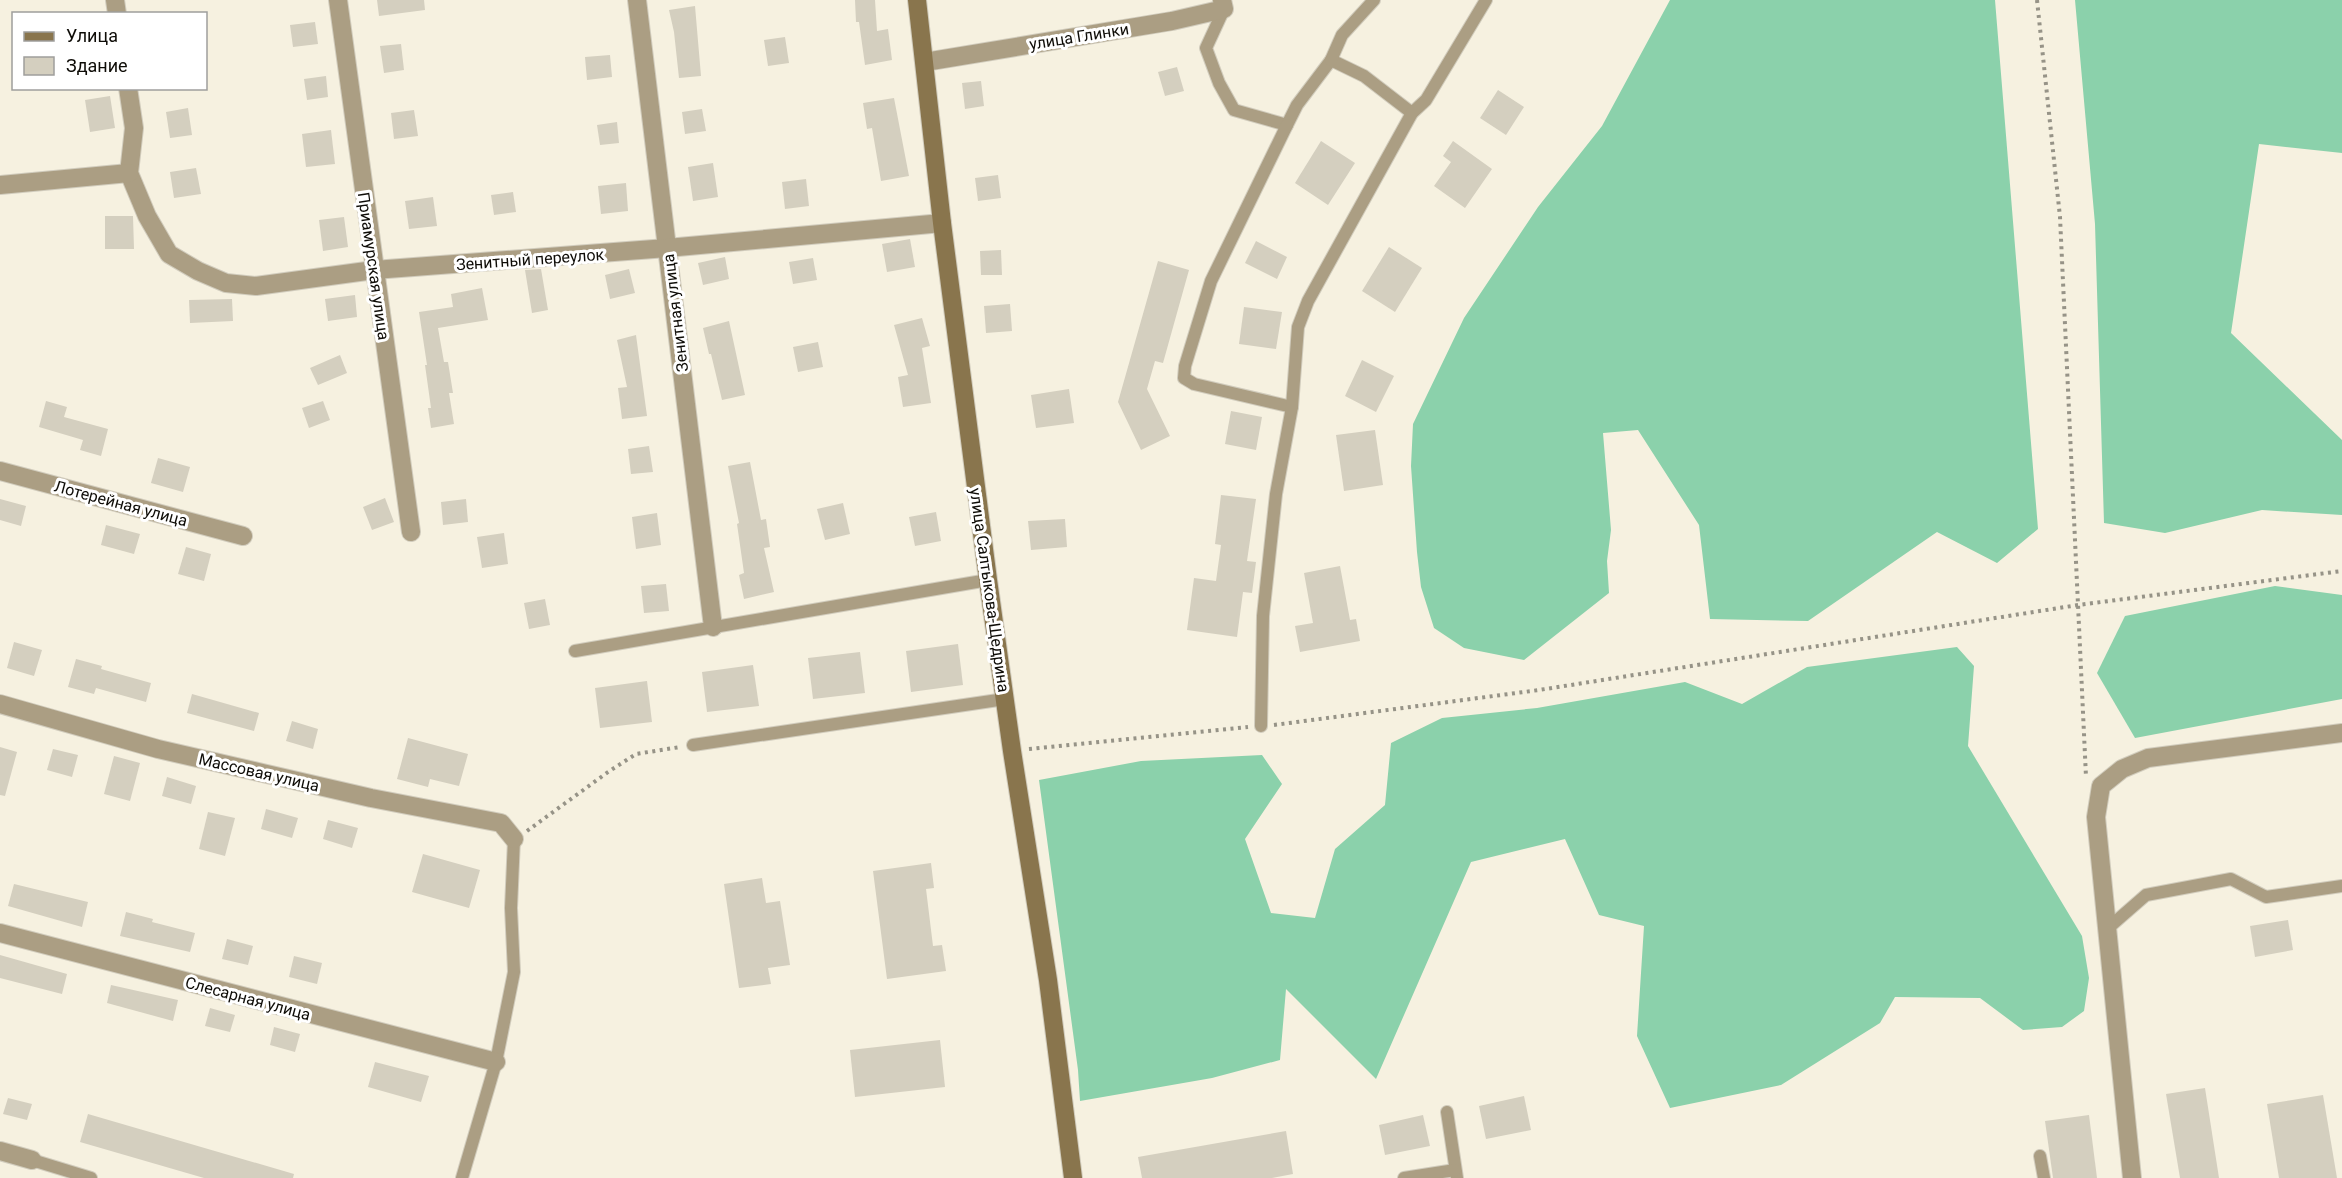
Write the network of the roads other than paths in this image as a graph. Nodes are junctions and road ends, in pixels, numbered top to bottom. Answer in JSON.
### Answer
{"nodes":[{"id":1,"x":338,"y":0,"type":"edge"},
{"id":2,"x":637,"y":0,"type":"edge"},
{"id":3,"x":918,"y":0,"type":"edge"},
{"id":4,"x":1374,"y":0,"type":"edge"},
{"id":5,"x":1486,"y":0,"type":"edge"},
{"id":6,"x":1223,"y":4,"type":"edge"},
{"id":7,"x":1331,"y":60,"type":"junction"},
{"id":8,"x":925,"y":62,"type":"junction"},
{"id":9,"x":128,"y":90,"type":"edge"},
{"id":10,"x":1412,"y":113,"type":"junction"},
{"id":11,"x":1287,"y":125,"type":"junction"},
{"id":12,"x":129,"y":173,"type":"junction"},
{"id":13,"x":0,"y":185,"type":"edge"},
{"id":14,"x":942,"y":223,"type":"junction"},
{"id":15,"x":668,"y":248,"type":"junction"},
{"id":16,"x":374,"y":270,"type":"junction"},
{"id":17,"x":1292,"y":408,"type":"junction"},
{"id":18,"x":0,"y":471,"type":"edge"},
{"id":19,"x":411,"y":532,"type":"dead end"},
{"id":20,"x":243,"y":536,"type":"dead end"},
{"id":21,"x":988,"y":580,"type":"junction"},
{"id":22,"x":713,"y":627,"type":"junction"},
{"id":23,"x":575,"y":651,"type":"dead end"},
{"id":24,"x":1005,"y":699,"type":"junction"},
{"id":25,"x":0,"y":704,"type":"edge"},
{"id":26,"x":1261,"y":726,"type":"dead end"},
{"id":27,"x":2342,"y":733,"type":"edge"},
{"id":28,"x":693,"y":745,"type":"road end"},
{"id":29,"x":519,"y":836,"type":"joint"},
{"id":30,"x":2342,"y":886,"type":"edge"},
{"id":31,"x":2107,"y":929,"type":"junction"},
{"id":32,"x":0,"y":933,"type":"edge"},
{"id":33,"x":496,"y":1062,"type":"junction"},
{"id":34,"x":1447,"y":1112,"type":"dead end"},
{"id":35,"x":0,"y":1151,"type":"edge"},
{"id":36,"x":2040,"y":1156,"type":"dead end"},
{"id":37,"x":32,"y":1160,"type":"joint"},
{"id":38,"x":1456,"y":1174,"type":"edge"},
{"id":39,"x":92,"y":1178,"type":"edge"},
{"id":40,"x":462,"y":1178,"type":"edge"},
{"id":41,"x":1072,"y":1178,"type":"edge"},
{"id":42,"x":1404,"y":1178,"type":"edge"},
{"id":43,"x":2044,"y":1178,"type":"edge"},
{"id":44,"x":2132,"y":1178,"type":"edge"}],
"edges":[{"from":1,"to":16,"type":"street","name":"Приамурская улица"},
{"from":2,"to":15,"type":"street","name":"Зенитная улица"},
{"from":3,"to":8,"type":"street","name":"улица Салтыкова-Щедрина"},
{"from":4,"to":7,"type":"lane"},
{"from":5,"to":10,"type":"lane"},
{"from":6,"to":8,"type":"street","name":"улица Глинки"},
{"from":6,"to":11,"type":"lane"},
{"from":7,"to":10,"type":"lane"},
{"from":7,"to":11,"type":"lane"},
{"from":8,"to":14,"type":"street","name":"улица Салтыкова-Щедрина"},
{"from":9,"to":12,"type":"street"},
{"from":10,"to":17,"type":"lane"},
{"from":11,"to":17,"type":"lane"},
{"from":12,"to":13,"type":"street"},
{"from":12,"to":16,"type":"street","name":"Зенитный переулок"},
{"from":14,"to":15,"type":"street","name":"Зенитный переулок"},
{"from":14,"to":21,"type":"street","name":"улица Салтыкова-Щедрина"},
{"from":15,"to":16,"type":"street","name":"Зенитный переулок"},
{"from":15,"to":22,"type":"street","name":"Зенитная улица"},
{"from":16,"to":19,"type":"street","name":"Приамурская улица"},
{"from":17,"to":26,"type":"lane"},
{"from":18,"to":20,"type":"street","name":"Лотерейная улица"},
{"from":21,"to":22,"type":"lane"},
{"from":21,"to":24,"type":"street","name":"улица Салтыкова-Щедрина"},
{"from":22,"to":23,"type":"lane"},
{"from":24,"to":28,"type":"lane"},
{"from":24,"to":41,"type":"street","name":"улица Салтыкова-Щедрина"},
{"from":25,"to":29,"type":"street","name":"Массовая улица"},
{"from":27,"to":31,"type":"street"},
{"from":29,"to":33,"type":"lane"},
{"from":30,"to":31,"type":"lane"},
{"from":31,"to":44,"type":"street"},
{"from":32,"to":33,"type":"street","name":"Слесарная улица"},
{"from":33,"to":40,"type":"lane"},
{"from":34,"to":38,"type":"lane"},
{"from":35,"to":37,"type":"street"},
{"from":36,"to":43,"type":"lane"},
{"from":37,"to":39,"type":"lane"},
{"from":38,"to":42,"type":"lane"}]}
